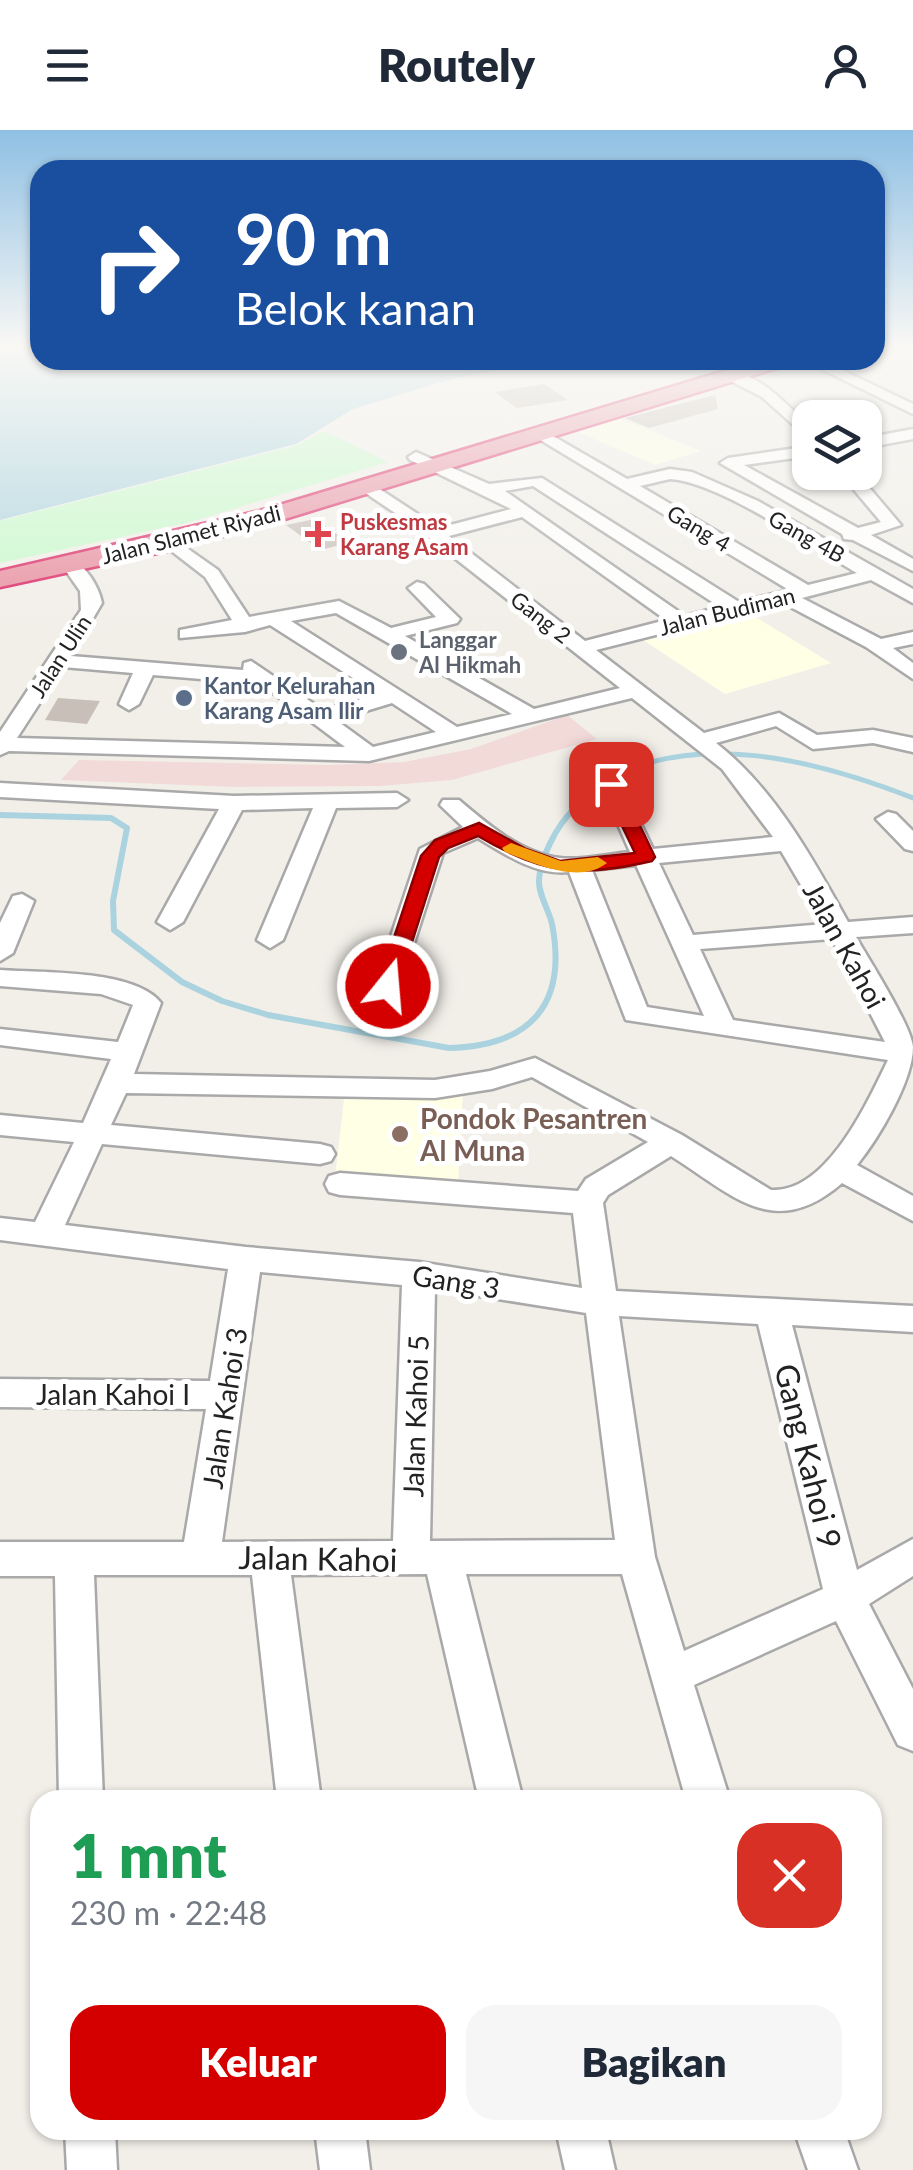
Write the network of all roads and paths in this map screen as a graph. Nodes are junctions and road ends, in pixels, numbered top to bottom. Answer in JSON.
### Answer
{"nodes":[{"id":1,"x":482,"y":443,"type":"edge"},
{"id":2,"x":499,"y":443,"type":"edge"},
{"id":3,"x":555,"y":443,"type":"edge"},
{"id":4,"x":792,"y":454,"type":"edge"},
{"id":5,"x":438,"y":457,"type":"junction"},
{"id":6,"x":599,"y":469,"type":"junction"},
{"id":7,"x":536,"y":481,"type":"junction"},
{"id":8,"x":626,"y":484,"type":"junction"},
{"id":9,"x":363,"y":486,"type":"junction"},
{"id":10,"x":490,"y":489,"type":"junction"},
{"id":11,"x":862,"y":490,"type":"edge"},
{"id":12,"x":525,"y":512,"type":"junction"},
{"id":13,"x":436,"y":534,"type":"junction"},
{"id":14,"x":857,"y":534,"type":"junction"},
{"id":15,"x":172,"y":542,"type":"junction"},
{"id":16,"x":818,"y":542,"type":"junction"},
{"id":17,"x":70,"y":564,"type":"junction"},
{"id":18,"x":0,"y":568,"type":"edge"},
{"id":19,"x":913,"y":568,"type":"edge"},
{"id":20,"x":877,"y":576,"type":"junction"},
{"id":21,"x":0,"y":578,"type":"edge"},
{"id":22,"x":417,"y":588,"type":"dead end"},
{"id":23,"x":796,"y":595,"type":"junction"},
{"id":24,"x":913,"y":597,"type":"edge"},
{"id":25,"x":736,"y":609,"type":"junction"},
{"id":26,"x":277,"y":621,"type":"junction"},
{"id":27,"x":681,"y":622,"type":"junction"},
{"id":28,"x":246,"y":626,"type":"junction"},
{"id":29,"x":187,"y":634,"type":"dead end"},
{"id":30,"x":388,"y":635,"type":"junction"},
{"id":31,"x":913,"y":638,"type":"edge"},
{"id":32,"x":878,"y":646,"type":"junction"},
{"id":33,"x":580,"y":648,"type":"junction"},
{"id":34,"x":58,"y":661,"type":"junction"},
{"id":35,"x":146,"y":668,"type":"junction"},
{"id":36,"x":913,"y":673,"type":"edge"},
{"id":37,"x":635,"y":691,"type":"junction"},
{"id":38,"x":395,"y":696,"type":"junction"},
{"id":39,"x":130,"y":704,"type":"dead end"},
{"id":40,"x":530,"y":715,"type":"junction"},
{"id":41,"x":318,"y":718,"type":"junction"},
{"id":42,"x":454,"y":734,"type":"junction"},
{"id":43,"x":1,"y":745,"type":"edge"},
{"id":44,"x":913,"y":745,"type":"edge"},
{"id":45,"x":716,"y":752,"type":"junction"},
{"id":46,"x":369,"y":754,"type":"junction"},
{"id":47,"x":611,"y":784,"type":"dead end"},
{"id":48,"x":0,"y":790,"type":"edge"},
{"id":49,"x":397,"y":800,"type":"dead end"},
{"id":50,"x":234,"y":803,"type":"junction"},
{"id":51,"x":326,"y":804,"type":"junction"},
{"id":52,"x":451,"y":806,"type":"dead end"},
{"id":53,"x":888,"y":819,"type":"dead end"},
{"id":54,"x":479,"y":829,"type":"junction"},
{"id":55,"x":786,"y":843,"type":"junction"},
{"id":56,"x":913,"y":844,"type":"edge"},
{"id":57,"x":646,"y":857,"type":"junction"},
{"id":58,"x":569,"y":866,"type":"junction"},
{"id":59,"x":22,"y":900,"type":"dead end"},
{"id":60,"x":170,"y":922,"type":"dead end"},
{"id":61,"x":913,"y":925,"type":"edge"},
{"id":62,"x":839,"y":931,"type":"junction"},
{"id":63,"x":270,"y":940,"type":"dead end"},
{"id":64,"x":684,"y":944,"type":"junction"},
{"id":65,"x":0,"y":953,"type":"edge"},
{"id":66,"x":0,"y":978,"type":"edge"},
{"id":67,"x":385,"y":993,"type":"dead end"},
{"id":68,"x":722,"y":1025,"type":"junction"},
{"id":69,"x":4,"y":1037,"type":"dead end"},
{"id":70,"x":130,"y":1052,"type":"junction"},
{"id":71,"x":909,"y":1055,"type":"edge"},
{"id":72,"x":116,"y":1083,"type":"junction"},
{"id":73,"x":0,"y":1125,"type":"edge"},
{"id":74,"x":90,"y":1134,"type":"junction"},
{"id":75,"x":671,"y":1142,"type":"junction"},
{"id":76,"x":320,"y":1154,"type":"dead end"},
{"id":77,"x":839,"y":1168,"type":"junction"},
{"id":78,"x":340,"y":1184,"type":"dead end"},
{"id":79,"x":587,"y":1202,"type":"junction"},
{"id":80,"x":913,"y":1210,"type":"edge"},
{"id":81,"x":0,"y":1228,"type":"edge"},
{"id":82,"x":45,"y":1234,"type":"junction"},
{"id":83,"x":246,"y":1259,"type":"junction"},
{"id":84,"x":419,"y":1274,"type":"junction"},
{"id":85,"x":600,"y":1303,"type":"junction"},
{"id":86,"x":774,"y":1315,"type":"junction"},
{"id":87,"x":913,"y":1320,"type":"edge"},
{"id":88,"x":0,"y":1394,"type":"edge"},
{"id":89,"x":226,"y":1395,"type":"junction"},
{"id":90,"x":202,"y":1556,"type":"junction"},
{"id":91,"x":913,"y":1556,"type":"edge"},
{"id":92,"x":636,"y":1557,"type":"junction"},
{"id":93,"x":269,"y":1558,"type":"junction"},
{"id":94,"x":0,"y":1559,"type":"edge"},
{"id":95,"x":427,"y":1559,"type":"junction"},
{"id":96,"x":74,"y":1560,"type":"junction"},
{"id":97,"x":844,"y":1598,"type":"junction"},
{"id":98,"x":673,"y":1675,"type":"junction"},
{"id":99,"x":913,"y":1730,"type":"edge"},
{"id":100,"x":81,"y":1790,"type":"edge"},
{"id":101,"x":298,"y":1790,"type":"edge"},
{"id":102,"x":498,"y":1790,"type":"edge"},
{"id":103,"x":705,"y":1790,"type":"edge"},
{"id":104,"x":90,"y":2140,"type":"edge"},
{"id":105,"x":341,"y":2140,"type":"edge"},
{"id":106,"x":582,"y":2140,"type":"edge"},
{"id":107,"x":822,"y":2140,"type":"edge"},
{"id":108,"x":92,"y":2170,"type":"edge"},
{"id":109,"x":345,"y":2170,"type":"edge"},
{"id":110,"x":590,"y":2170,"type":"edge"},
{"id":111,"x":833,"y":2170,"type":"edge"}],
"edges":[{"from":1,"to":5,"type":"highway","name":"Jalan Slamet Riyadi"},
{"from":2,"to":5,"type":"highway","name":"Jalan Slamet Riyadi"},
{"from":3,"to":6,"type":"street","name":"Gang 4"},
{"from":4,"to":14,"type":"street"},
{"from":5,"to":9,"type":"highway","name":"Jalan Slamet Riyadi"},
{"from":5,"to":10,"type":"street"},
{"from":5,"to":18,"type":"highway","name":"Jalan Slamet Riyadi"},
{"from":6,"to":7,"type":"street"},
{"from":6,"to":8,"type":"street","name":"Gang 4"},
{"from":7,"to":10,"type":"street"},
{"from":7,"to":25,"type":"street"},
{"from":8,"to":16,"type":"street","name":"Gang 4B"},
{"from":8,"to":23,"type":"street","name":"Gang 4"},
{"from":9,"to":13,"type":"street","name":"Gang 2"},
{"from":9,"to":15,"type":"highway","name":"Jalan Slamet Riyadi"},
{"from":10,"to":12,"type":"street"},
{"from":11,"to":14,"type":"street"},
{"from":12,"to":13,"type":"street"},
{"from":12,"to":27,"type":"street"},
{"from":13,"to":33,"type":"street","name":"Gang 2"},
{"from":14,"to":16,"type":"street"},
{"from":14,"to":19,"type":"street"},
{"from":15,"to":17,"type":"highway","name":"Jalan Slamet Riyadi"},
{"from":15,"to":28,"type":"street"},
{"from":16,"to":20,"type":"street","name":"Gang 4B"},
{"from":17,"to":21,"type":"highway","name":"Jalan Slamet Riyadi"},
{"from":17,"to":34,"type":"street","name":"Jalan Ulin"},
{"from":19,"to":20,"type":"street","name":"Jalan Budiman"},
{"from":20,"to":23,"type":"street","name":"Jalan Budiman"},
{"from":20,"to":24,"type":"street","name":"Gang 4B"},
{"from":22,"to":30,"type":"street"},
{"from":23,"to":25,"type":"street","name":"Jalan Budiman"},
{"from":23,"to":32,"type":"street","name":"Gang 4"},
{"from":25,"to":27,"type":"street","name":"Jalan Budiman"},
{"from":26,"to":28,"type":"street"},
{"from":26,"to":30,"type":"street"},
{"from":26,"to":38,"type":"street"},
{"from":27,"to":33,"type":"street","name":"Jalan Budiman"},
{"from":28,"to":29,"type":"street"},
{"from":30,"to":40,"type":"street"},
{"from":31,"to":32,"type":"street"},
{"from":32,"to":36,"type":"street","name":"Gang 4"},
{"from":33,"to":37,"type":"street","name":"Gang 2"},
{"from":34,"to":35,"type":"street"},
{"from":34,"to":43,"type":"street","name":"Jalan Ulin"},
{"from":35,"to":39,"type":"street"},
{"from":35,"to":41,"type":"street"},
{"from":37,"to":40,"type":"street"},
{"from":37,"to":45,"type":"street","name":"Gang 2"},
{"from":38,"to":41,"type":"street"},
{"from":38,"to":42,"type":"street"},
{"from":40,"to":42,"type":"street"},
{"from":41,"to":46,"type":"street"},
{"from":42,"to":46,"type":"street"},
{"from":43,"to":46,"type":"street"},
{"from":44,"to":45,"type":"street"},
{"from":45,"to":55,"type":"street","name":"Jalan Kahoi"},
{"from":47,"to":57,"type":"street"},
{"from":48,"to":50,"type":"street"},
{"from":49,"to":51,"type":"street"},
{"from":50,"to":51,"type":"street"},
{"from":50,"to":60,"type":"street"},
{"from":51,"to":63,"type":"street"},
{"from":52,"to":54,"type":"street"},
{"from":53,"to":56,"type":"street"},
{"from":54,"to":58,"type":"street"},
{"from":54,"to":67,"type":"street"},
{"from":55,"to":57,"type":"street"},
{"from":55,"to":62,"type":"street","name":"Jalan Kahoi"},
{"from":57,"to":58,"type":"street"},
{"from":57,"to":64,"type":"street"},
{"from":58,"to":68,"type":"street"},
{"from":59,"to":65,"type":"street"},
{"from":61,"to":62,"type":"street"},
{"from":62,"to":64,"type":"street"},
{"from":62,"to":71,"type":"street","name":"Jalan Kahoi"},
{"from":64,"to":68,"type":"street"},
{"from":66,"to":70,"type":"street"},
{"from":68,"to":71,"type":"street"},
{"from":69,"to":70,"type":"street"},
{"from":70,"to":72,"type":"street"},
{"from":71,"to":77,"type":"street"},
{"from":72,"to":74,"type":"street"},
{"from":72,"to":75,"type":"street"},
{"from":73,"to":74,"type":"street"},
{"from":74,"to":76,"type":"street"},
{"from":74,"to":82,"type":"street"},
{"from":75,"to":77,"type":"street"},
{"from":75,"to":79,"type":"street"},
{"from":77,"to":80,"type":"street"},
{"from":78,"to":79,"type":"street"},
{"from":79,"to":85,"type":"street"},
{"from":81,"to":82,"type":"street","name":"Gang 3"},
{"from":82,"to":83,"type":"street","name":"Gang 3"},
{"from":83,"to":84,"type":"street","name":"Gang 3"},
{"from":83,"to":89,"type":"street","name":"Jalan Kahoi 3"},
{"from":84,"to":85,"type":"street","name":"Gang 3"},
{"from":84,"to":95,"type":"street","name":"Jalan Kahoi 5"},
{"from":85,"to":86,"type":"street","name":"Gang 3"},
{"from":85,"to":92,"type":"street"},
{"from":86,"to":87,"type":"street","name":"Gang 3"},
{"from":86,"to":97,"type":"street","name":"Gang Kahoi 9"},
{"from":88,"to":89,"type":"street","name":"Jalan Kahoi I"},
{"from":89,"to":90,"type":"street","name":"Jalan Kahoi 3"},
{"from":90,"to":93,"type":"street","name":"Jalan Kahoi"},
{"from":90,"to":96,"type":"street","name":"Jalan Kahoi"},
{"from":91,"to":97,"type":"street"},
{"from":92,"to":95,"type":"street","name":"Jalan Kahoi"},
{"from":92,"to":98,"type":"street"},
{"from":93,"to":95,"type":"street","name":"Jalan Kahoi"},
{"from":93,"to":101,"type":"street"},
{"from":94,"to":96,"type":"street","name":"Jalan Kahoi"},
{"from":95,"to":102,"type":"street","name":"Jalan Kahoi 5"},
{"from":96,"to":100,"type":"street"},
{"from":97,"to":98,"type":"street"},
{"from":97,"to":99,"type":"street","name":"Gang Kahoi 9"},
{"from":98,"to":103,"type":"street"},
{"from":104,"to":108,"type":"street"},
{"from":105,"to":109,"type":"street"},
{"from":106,"to":110,"type":"street"},
{"from":107,"to":111,"type":"street"}]}
